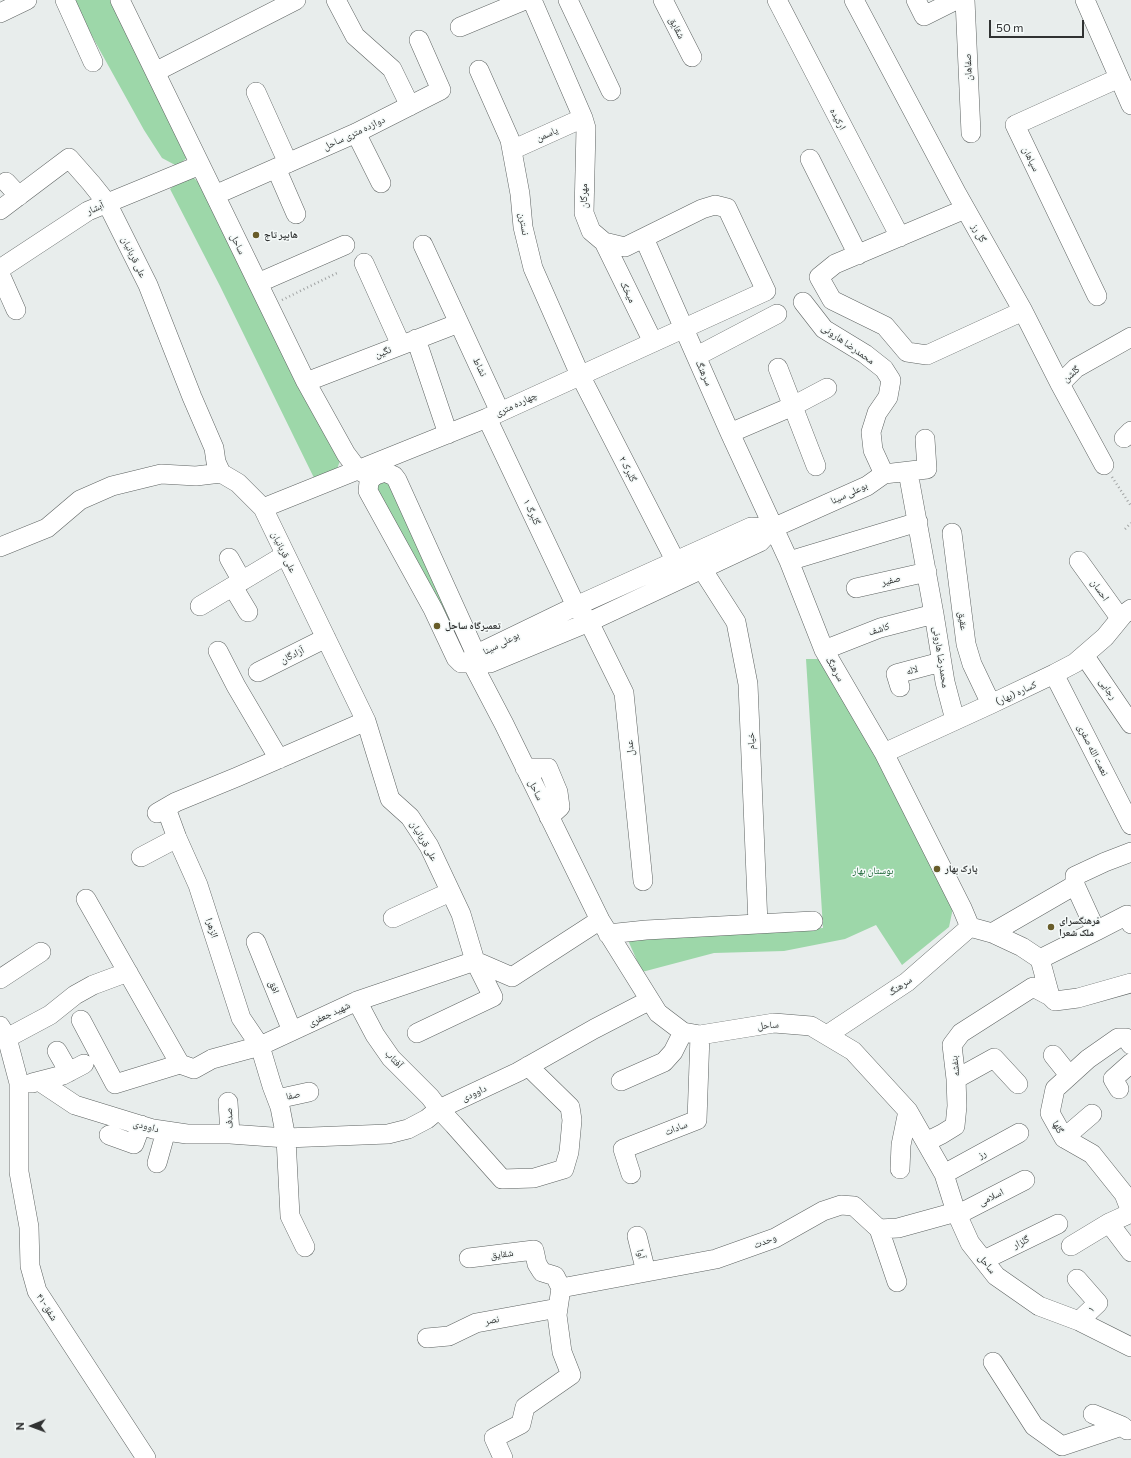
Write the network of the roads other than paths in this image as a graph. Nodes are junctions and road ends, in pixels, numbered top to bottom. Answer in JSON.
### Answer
{"nodes":[{"id":1,"x":27,"y":0,"type":"edge"},
{"id":2,"x":65,"y":0,"type":"edge"},
{"id":3,"x":120,"y":0,"type":"edge"},
{"id":4,"x":296,"y":0,"type":"edge"},
{"id":5,"x":336,"y":0,"type":"edge"},
{"id":6,"x":525,"y":0,"type":"edge"},
{"id":7,"x":532,"y":0,"type":"edge"},
{"id":8,"x":568,"y":0,"type":"edge"},
{"id":9,"x":663,"y":0,"type":"edge"},
{"id":10,"x":777,"y":0,"type":"edge"},
{"id":11,"x":854,"y":0,"type":"edge"},
{"id":12,"x":916,"y":0,"type":"edge"},
{"id":13,"x":956,"y":0,"type":"edge"},
{"id":14,"x":965,"y":0,"type":"edge"},
{"id":15,"x":1084,"y":0,"type":"edge"},
{"id":16,"x":0,"y":13,"type":"edge"},
{"id":17,"x":460,"y":27,"type":"dead end"},
{"id":18,"x":419,"y":40,"type":"dead end"},
{"id":19,"x":692,"y":57,"type":"dead end"},
{"id":20,"x":93,"y":62,"type":"dead end"},
{"id":21,"x":479,"y":70,"type":"dead end"},
{"id":22,"x":155,"y":72,"type":"junction"},
{"id":23,"x":1119,"y":78,"type":"junction"},
{"id":24,"x":611,"y":91,"type":"dead end"},
{"id":25,"x":256,"y":92,"type":"dead end"},
{"id":26,"x":1131,"y":105,"type":"edge"},
{"id":27,"x":410,"y":106,"type":"junction"},
{"id":28,"x":583,"y":118,"type":"junction"},
{"id":29,"x":356,"y":133,"type":"junction"},
{"id":30,"x":970,"y":133,"type":"dead end"},
{"id":31,"x":512,"y":150,"type":"junction"},
{"id":32,"x":810,"y":159,"type":"dead end"},
{"id":33,"x":200,"y":165,"type":"junction"},
{"id":34,"x":282,"y":166,"type":"junction"},
{"id":35,"x":6,"y":182,"type":"dead end"},
{"id":36,"x":381,"y":183,"type":"dead end"},
{"id":37,"x":19,"y":196,"type":"junction"},
{"id":38,"x":215,"y":196,"type":"junction"},
{"id":39,"x":107,"y":203,"type":"junction"},
{"id":40,"x":965,"y":209,"type":"junction"},
{"id":41,"x":0,"y":210,"type":"edge"},
{"id":42,"x":296,"y":214,"type":"dead end"},
{"id":43,"x":900,"y":237,"type":"junction"},
{"id":44,"x":644,"y":238,"type":"junction"},
{"id":45,"x":604,"y":242,"type":"junction"},
{"id":46,"x":345,"y":245,"type":"dead end"},
{"id":47,"x":423,"y":245,"type":"dead end"},
{"id":48,"x":858,"y":255,"type":"junction"},
{"id":49,"x":364,"y":263,"type":"dead end"},
{"id":50,"x":0,"y":269,"type":"edge"},
{"id":51,"x":0,"y":274,"type":"edge"},
{"id":52,"x":258,"y":283,"type":"junction"},
{"id":53,"x":1097,"y":296,"type":"dead end"},
{"id":54,"x":804,"y":302,"type":"dead end"},
{"id":55,"x":16,"y":310,"type":"dead end"},
{"id":56,"x":1023,"y":311,"type":"junction"},
{"id":57,"x":777,"y":314,"type":"dead end"},
{"id":58,"x":459,"y":323,"type":"junction"},
{"id":59,"x":685,"y":328,"type":"junction"},
{"id":60,"x":1131,"y":338,"type":"edge"},
{"id":61,"x":409,"y":342,"type":"junction"},
{"id":62,"x":653,"y":342,"type":"junction"},
{"id":63,"x":1131,"y":352,"type":"edge"},
{"id":64,"x":697,"y":356,"type":"junction"},
{"id":65,"x":778,"y":368,"type":"dead end"},
{"id":66,"x":580,"y":375,"type":"junction"},
{"id":67,"x":306,"y":382,"type":"junction"},
{"id":68,"x":1060,"y":384,"type":"junction"},
{"id":69,"x":827,"y":388,"type":"dead end"},
{"id":70,"x":793,"y":406,"type":"junction"},
{"id":71,"x":494,"y":415,"type":"junction"},
{"id":72,"x":730,"y":433,"type":"junction"},
{"id":73,"x":448,"y":434,"type":"junction"},
{"id":74,"x":925,"y":439,"type":"dead end"},
{"id":75,"x":1104,"y":465,"type":"road end"},
{"id":76,"x":816,"y":466,"type":"dead end"},
{"id":77,"x":908,"y":472,"type":"junction"},
{"id":78,"x":221,"y":473,"type":"junction"},
{"id":79,"x":365,"y":474,"type":"junction"},
{"id":80,"x":884,"y":474,"type":"junction"},
{"id":81,"x":262,"y":508,"type":"junction"},
{"id":82,"x":918,"y":522,"type":"junction"},
{"id":83,"x":773,"y":528,"type":"junction"},
{"id":84,"x":952,"y":533,"type":"dead end"},
{"id":85,"x":0,"y":547,"type":"edge"},
{"id":86,"x":954,"y":554,"type":"junction"},
{"id":87,"x":285,"y":555,"type":"junction"},
{"id":88,"x":229,"y":558,"type":"dead end"},
{"id":89,"x":789,"y":561,"type":"junction"},
{"id":90,"x":1079,"y":561,"type":"dead end"},
{"id":91,"x":676,"y":562,"type":"junction"},
{"id":92,"x":925,"y":565,"type":"junction"},
{"id":93,"x":702,"y":569,"type":"junction"},
{"id":94,"x":237,"y":584,"type":"junction"},
{"id":95,"x":856,"y":588,"type":"dead end"},
{"id":96,"x":200,"y":606,"type":"dead end"},
{"id":97,"x":576,"y":606,"type":"junction"},
{"id":98,"x":248,"y":612,"type":"dead end"},
{"id":99,"x":1125,"y":613,"type":"edge"},
{"id":100,"x":934,"y":614,"type":"junction"},
{"id":101,"x":589,"y":622,"type":"junction"},
{"id":102,"x":326,"y":638,"type":"junction"},
{"id":103,"x":824,"y":650,"type":"junction"},
{"id":104,"x":218,"y":651,"type":"dead end"},
{"id":105,"x":1084,"y":655,"type":"junction"},
{"id":106,"x":471,"y":661,"type":"junction"},
{"id":107,"x":941,"y":662,"type":"junction"},
{"id":108,"x":258,"y":672,"type":"dead end"},
{"id":109,"x":1054,"y":674,"type":"junction"},
{"id":110,"x":900,"y":687,"type":"dead end"},
{"id":111,"x":991,"y":704,"type":"junction"},
{"id":112,"x":954,"y":720,"type":"junction"},
{"id":113,"x":366,"y":722,"type":"junction"},
{"id":114,"x":1131,"y":724,"type":"edge"},
{"id":115,"x":884,"y":752,"type":"junction"},
{"id":116,"x":279,"y":759,"type":"junction"},
{"id":117,"x":1131,"y":825,"type":"edge"},
{"id":118,"x":177,"y":838,"type":"junction"},
{"id":119,"x":1131,"y":852,"type":"edge"},
{"id":120,"x":141,"y":857,"type":"dead end"},
{"id":121,"x":643,"y":882,"type":"dead end"},
{"id":122,"x":1075,"y":885,"type":"junction"},
{"id":123,"x":450,"y":892,"type":"junction"},
{"id":124,"x":86,"y":899,"type":"dead end"},
{"id":125,"x":393,"y":918,"type":"dead end"},
{"id":126,"x":813,"y":921,"type":"dead end"},
{"id":127,"x":758,"y":924,"type":"junction"},
{"id":128,"x":1131,"y":924,"type":"edge"},
{"id":129,"x":604,"y":927,"type":"junction"},
{"id":130,"x":970,"y":927,"type":"junction"},
{"id":131,"x":1096,"y":931,"type":"junction"},
{"id":132,"x":992,"y":933,"type":"junction"},
{"id":133,"x":256,"y":942,"type":"dead end"},
{"id":134,"x":41,"y":952,"type":"dead end"},
{"id":135,"x":1040,"y":959,"type":"junction"},
{"id":136,"x":475,"y":961,"type":"junction"},
{"id":137,"x":128,"y":972,"type":"junction"},
{"id":138,"x":0,"y":979,"type":"edge"},
{"id":139,"x":1131,"y":983,"type":"edge"},
{"id":140,"x":1050,"y":996,"type":"junction"},
{"id":141,"x":650,"y":1000,"type":"junction"},
{"id":142,"x":357,"y":1001,"type":"junction"},
{"id":143,"x":81,"y":1020,"type":"dead end"},
{"id":144,"x":292,"y":1031,"type":"junction"},
{"id":145,"x":4,"y":1032,"type":"edge"},
{"id":146,"x":417,"y":1033,"type":"dead end"},
{"id":147,"x":691,"y":1033,"type":"junction"},
{"id":148,"x":827,"y":1035,"type":"junction"},
{"id":149,"x":1131,"y":1045,"type":"edge"},
{"id":150,"x":260,"y":1046,"type":"junction"},
{"id":151,"x":57,"y":1051,"type":"dead end"},
{"id":152,"x":1053,"y":1055,"type":"dead end"},
{"id":153,"x":1131,"y":1063,"type":"edge"},
{"id":154,"x":180,"y":1064,"type":"junction"},
{"id":155,"x":528,"y":1066,"type":"junction"},
{"id":156,"x":1070,"y":1075,"type":"junction"},
{"id":157,"x":956,"y":1079,"type":"junction"},
{"id":158,"x":39,"y":1081,"type":"junction"},
{"id":159,"x":621,"y":1081,"type":"dead end"},
{"id":160,"x":19,"y":1083,"type":"junction"},
{"id":161,"x":1018,"y":1084,"type":"dead end"},
{"id":162,"x":1119,"y":1089,"type":"dead end"},
{"id":163,"x":309,"y":1092,"type":"dead end"},
{"id":164,"x":277,"y":1099,"type":"junction"},
{"id":165,"x":228,"y":1102,"type":"dead end"},
{"id":166,"x":439,"y":1109,"type":"junction"},
{"id":167,"x":908,"y":1111,"type":"junction"},
{"id":168,"x":1092,"y":1114,"type":"dead end"},
{"id":169,"x":141,"y":1125,"type":"junction"},
{"id":170,"x":166,"y":1131,"type":"junction"},
{"id":171,"x":1020,"y":1133,"type":"dead end"},
{"id":172,"x":230,"y":1134,"type":"junction"},
{"id":173,"x":109,"y":1135,"type":"dead end"},
{"id":174,"x":286,"y":1138,"type":"junction"},
{"id":175,"x":1064,"y":1138,"type":"junction"},
{"id":176,"x":926,"y":1142,"type":"junction"},
{"id":177,"x":157,"y":1162,"type":"dead end"},
{"id":178,"x":900,"y":1169,"type":"dead end"},
{"id":179,"x":631,"y":1174,"type":"dead end"},
{"id":180,"x":944,"y":1174,"type":"junction"},
{"id":181,"x":1025,"y":1180,"type":"dead end"},
{"id":182,"x":1131,"y":1212,"type":"edge"},
{"id":183,"x":957,"y":1214,"type":"junction"},
{"id":184,"x":1109,"y":1223,"type":"junction"},
{"id":185,"x":1058,"y":1224,"type":"dead end"},
{"id":186,"x":879,"y":1229,"type":"junction"},
{"id":187,"x":637,"y":1236,"type":"dead end"},
{"id":188,"x":1071,"y":1246,"type":"dead end"},
{"id":189,"x":306,"y":1248,"type":"dead end"},
{"id":190,"x":1131,"y":1252,"type":"edge"},
{"id":191,"x":470,"y":1258,"type":"dead end"},
{"id":192,"x":984,"y":1260,"type":"junction"},
{"id":193,"x":646,"y":1272,"type":"junction"},
{"id":194,"x":1077,"y":1279,"type":"dead end"},
{"id":195,"x":897,"y":1282,"type":"dead end"},
{"id":196,"x":561,"y":1288,"type":"junction"},
{"id":197,"x":558,"y":1308,"type":"junction"},
{"id":198,"x":1079,"y":1322,"type":"junction"},
{"id":199,"x":428,"y":1338,"type":"dead end"},
{"id":200,"x":1131,"y":1347,"type":"edge"},
{"id":201,"x":993,"y":1362,"type":"dead end"},
{"id":202,"x":1093,"y":1414,"type":"dead end"},
{"id":203,"x":1127,"y":1430,"type":"edge"},
{"id":204,"x":146,"y":1458,"type":"edge"},
{"id":205,"x":503,"y":1458,"type":"edge"}],
"edges":[{"from":1,"to":16,"type":"street"},
{"from":2,"to":20,"type":"street"},
{"from":3,"to":22,"type":"street","name":"ساحل"},
{"from":4,"to":22,"type":"street"},
{"from":5,"to":27,"type":"street"},
{"from":6,"to":17,"type":"street"},
{"from":7,"to":28,"type":"street","name":"مهرگان"},
{"from":8,"to":24,"type":"street"},
{"from":9,"to":19,"type":"street","name":"شقایق"},
{"from":10,"to":43,"type":"street","name":"ارکیده"},
{"from":11,"to":40,"type":"street","name":"گل رز"},
{"from":12,"to":13,"type":"street"},
{"from":14,"to":30,"type":"street","name":"صفاهان"},
{"from":15,"to":23,"type":"street"},
{"from":18,"to":27,"type":"street","name":"دوازده متری ساحل"},
{"from":21,"to":31,"type":"street","name":"نسترن"},
{"from":22,"to":33,"type":"street","name":"ساحل"},
{"from":23,"to":26,"type":"street"},
{"from":23,"to":53,"type":"street","name":"سپاهان"},
{"from":25,"to":34,"type":"street"},
{"from":27,"to":29,"type":"street","name":"دوازده متری ساحل"},
{"from":28,"to":31,"type":"street","name":"یاسمن"},
{"from":28,"to":45,"type":"street","name":"مهرگان"},
{"from":29,"to":34,"type":"street","name":"دوازده متری ساحل"},
{"from":29,"to":36,"type":"street"},
{"from":31,"to":66,"type":"street","name":"نسترن"},
{"from":32,"to":48,"type":"street"},
{"from":33,"to":38,"type":"street","name":"ساحل"},
{"from":33,"to":39,"type":"street","name":"آبشار"},
{"from":34,"to":38,"type":"street","name":"دوازده متری ساحل"},
{"from":34,"to":42,"type":"street"},
{"from":35,"to":37,"type":"street"},
{"from":37,"to":39,"type":"street","name":"علی قربانیان"},
{"from":37,"to":41,"type":"street"},
{"from":38,"to":52,"type":"street","name":"ساحل"},
{"from":39,"to":50,"type":"street","name":"آبشار"},
{"from":39,"to":78,"type":"street","name":"علی قربانیان"},
{"from":40,"to":43,"type":"street"},
{"from":40,"to":56,"type":"street","name":"گل رز"},
{"from":43,"to":48,"type":"street"},
{"from":44,"to":45,"type":"street"},
{"from":44,"to":59,"type":"street","name":"سرهنگ"},
{"from":44,"to":59,"type":"street","name":"چهارده متری"},
{"from":45,"to":62,"type":"street","name":"میخک"},
{"from":46,"to":52,"type":"street"},
{"from":47,"to":58,"type":"street","name":"نشاط"},
{"from":48,"to":56,"type":"street"},
{"from":49,"to":61,"type":"street"},
{"from":51,"to":55,"type":"street"},
{"from":52,"to":67,"type":"street","name":"ساحل"},
{"from":54,"to":80,"type":"street","name":"محمدرضا هارونی"},
{"from":56,"to":68,"type":"street","name":"گل رز"},
{"from":57,"to":64,"type":"street"},
{"from":58,"to":61,"type":"street","name":"نگین"},
{"from":58,"to":71,"type":"street","name":"نشاط"},
{"from":59,"to":62,"type":"street","name":"چهارده متری"},
{"from":59,"to":64,"type":"street","name":"سرهنگ"},
{"from":60,"to":68,"type":"street","name":"گلشن"},
{"from":61,"to":67,"type":"street","name":"نگین"},
{"from":61,"to":73,"type":"street"},
{"from":62,"to":66,"type":"street","name":"چهارده متری"},
{"from":63,"to":68,"type":"street","name":"گلشن"},
{"from":64,"to":72,"type":"street","name":"سرهنگ"},
{"from":65,"to":70,"type":"street"},
{"from":66,"to":71,"type":"street","name":"چهارده متری"},
{"from":66,"to":91,"type":"street","name":"گلبرک ۲"},
{"from":67,"to":79,"type":"street","name":"ساحل"},
{"from":68,"to":75,"type":"street","name":"گل رز"},
{"from":69,"to":70,"type":"street"},
{"from":70,"to":72,"type":"street"},
{"from":70,"to":76,"type":"street"},
{"from":71,"to":73,"type":"street","name":"چهارده متری"},
{"from":71,"to":97,"type":"street","name":"گلبرگ ۱"},
{"from":72,"to":83,"type":"street","name":"سرهنگ"},
{"from":73,"to":79,"type":"street","name":"چهارده متری"},
{"from":74,"to":77,"type":"street"},
{"from":77,"to":80,"type":"street"},
{"from":77,"to":82,"type":"street","name":"محمدرضا هارونی"},
{"from":78,"to":81,"type":"street","name":"علی قربانیان"},
{"from":78,"to":85,"type":"street"},
{"from":79,"to":81,"type":"street","name":"چهارده متری"},
{"from":79,"to":106,"type":"street"},
{"from":79,"to":106,"type":"street","name":"ساحل"},
{"from":80,"to":83,"type":"street","name":"بوعلی سینا"},
{"from":81,"to":87,"type":"street","name":"علی قربانیان"},
{"from":82,"to":89,"type":"street"},
{"from":82,"to":92,"type":"street","name":"محمدرضا هارونی"},
{"from":83,"to":89,"type":"street","name":"سرهنگ"},
{"from":83,"to":91,"type":"street","name":"بوعلی سینا"},
{"from":83,"to":93,"type":"street","name":"بوعلی سینا"},
{"from":84,"to":86,"type":"street","name":"عقیق"},
{"from":86,"to":92,"type":"street","name":"صفیر"},
{"from":86,"to":111,"type":"street","name":"عقیق"},
{"from":87,"to":94,"type":"street"},
{"from":87,"to":102,"type":"street","name":"علی قربانیان"},
{"from":88,"to":94,"type":"street"},
{"from":89,"to":103,"type":"street","name":"سرهنگ"},
{"from":90,"to":99,"type":"street","name":"احسان"},
{"from":91,"to":97,"type":"street","name":"بوعلی سینا"},
{"from":92,"to":95,"type":"street","name":"صفیر"},
{"from":92,"to":100,"type":"street","name":"محمدرضا هارونی"},
{"from":93,"to":101,"type":"street","name":"بوعلی سینا"},
{"from":93,"to":127,"type":"street","name":"خیام"},
{"from":94,"to":96,"type":"street"},
{"from":94,"to":98,"type":"street"},
{"from":97,"to":101,"type":"street","name":"گلبرگ ۱"},
{"from":97,"to":106,"type":"street","name":"بوعلی سینا"},
{"from":99,"to":105,"type":"street","name":"کساره (بهار)"},
{"from":100,"to":103,"type":"street","name":"کاشف"},
{"from":100,"to":107,"type":"street","name":"محمدرضا هارونی"},
{"from":101,"to":106,"type":"street","name":"بوعلی سینا"},
{"from":101,"to":121,"type":"street","name":"عدل"},
{"from":102,"to":108,"type":"street","name":"آزادگان"},
{"from":102,"to":113,"type":"street","name":"علی قربانیان"},
{"from":103,"to":115,"type":"street","name":"سرهنگ"},
{"from":104,"to":116,"type":"street"},
{"from":105,"to":109,"type":"street","name":"کساره (بهار)"},
{"from":105,"to":114,"type":"street","name":"رجایی"},
{"from":106,"to":129,"type":"street","name":"ساحل"},
{"from":107,"to":110,"type":"street","name":"لاله"},
{"from":107,"to":112,"type":"street","name":"محمدرضا هارونی"},
{"from":109,"to":111,"type":"street","name":"کساره (بهار)"},
{"from":109,"to":117,"type":"street","name":"نعمت الله صفری"},
{"from":111,"to":112,"type":"street","name":"کساره (بهار)"},
{"from":112,"to":115,"type":"street","name":"کساره (بهار)"},
{"from":113,"to":116,"type":"street","name":"الزهرا"},
{"from":113,"to":123,"type":"street","name":"علی قربانیان"},
{"from":115,"to":130,"type":"street","name":"سرهنگ"},
{"from":116,"to":118,"type":"street","name":"الزهرا"},
{"from":118,"to":120,"type":"street"},
{"from":118,"to":150,"type":"street","name":"الزهرا"},
{"from":119,"to":122,"type":"street"},
{"from":122,"to":131,"type":"street"},
{"from":122,"to":132,"type":"street"},
{"from":123,"to":125,"type":"street"},
{"from":123,"to":136,"type":"street","name":"علی قربانیان"},
{"from":124,"to":137,"type":"street"},
{"from":126,"to":127,"type":"street"},
{"from":127,"to":129,"type":"street"},
{"from":128,"to":131,"type":"street"},
{"from":129,"to":136,"type":"street"},
{"from":129,"to":141,"type":"street","name":"ساحل"},
{"from":130,"to":132,"type":"street"},
{"from":130,"to":148,"type":"street","name":"سرهنگ"},
{"from":131,"to":135,"type":"street"},
{"from":132,"to":135,"type":"street"},
{"from":133,"to":144,"type":"street","name":"افق"},
{"from":134,"to":138,"type":"street"},
{"from":135,"to":140,"type":"street"},
{"from":136,"to":142,"type":"street","name":"شهید جعفری"},
{"from":136,"to":146,"type":"street","name":"علی قربانیان"},
{"from":137,"to":145,"type":"street"},
{"from":137,"to":154,"type":"street"},
{"from":139,"to":140,"type":"street","name":"بنفشه"},
{"from":140,"to":157,"type":"street","name":"بنفشه"},
{"from":141,"to":147,"type":"street","name":"ساحل"},
{"from":141,"to":155,"type":"street","name":"داوودی"},
{"from":142,"to":144,"type":"street","name":"شهید جعفری"},
{"from":142,"to":166,"type":"street","name":"آفتاب"},
{"from":143,"to":154,"type":"street","name":"شهید جعفری"},
{"from":144,"to":150,"type":"street","name":"شهید جعفری"},
{"from":145,"to":160,"type":"street","name":"شفق-۴۱"},
{"from":147,"to":148,"type":"street","name":"ساحل"},
{"from":147,"to":159,"type":"street"},
{"from":147,"to":179,"type":"street","name":"سادات"},
{"from":148,"to":167,"type":"street","name":"ساحل"},
{"from":149,"to":156,"type":"street","name":"گلها"},
{"from":150,"to":154,"type":"street","name":"شهید جعفری"},
{"from":150,"to":164,"type":"street"},
{"from":151,"to":158,"type":"street"},
{"from":152,"to":156,"type":"street"},
{"from":153,"to":162,"type":"street"},
{"from":155,"to":166,"type":"street","name":"داوودی"},
{"from":155,"to":166,"type":"street","name":"آفتاب"},
{"from":156,"to":175,"type":"street","name":"گلها"},
{"from":157,"to":161,"type":"street"},
{"from":157,"to":176,"type":"street","name":"بنفشه"},
{"from":158,"to":160,"type":"street"},
{"from":158,"to":169,"type":"street","name":"داوودی"},
{"from":160,"to":204,"type":"street","name":"شفق-۴۱"},
{"from":163,"to":164,"type":"street","name":"صفا"},
{"from":164,"to":174,"type":"street"},
{"from":165,"to":172,"type":"street","name":"صدف"},
{"from":166,"to":174,"type":"street","name":"داوودی"},
{"from":167,"to":176,"type":"street","name":"ساحل"},
{"from":167,"to":178,"type":"street"},
{"from":168,"to":175,"type":"street"},
{"from":169,"to":170,"type":"street","name":"داوودی"},
{"from":169,"to":173,"type":"street"},
{"from":170,"to":172,"type":"street","name":"داوودی"},
{"from":170,"to":177,"type":"street"},
{"from":171,"to":180,"type":"street","name":"رز"},
{"from":172,"to":174,"type":"street","name":"داوودی"},
{"from":174,"to":189,"type":"street"},
{"from":175,"to":182,"type":"street","name":"گلها"},
{"from":176,"to":180,"type":"street","name":"ساحل"},
{"from":180,"to":183,"type":"street","name":"ساحل"},
{"from":181,"to":183,"type":"street","name":"اسلامی"},
{"from":182,"to":184,"type":"street"},
{"from":183,"to":186,"type":"street"},
{"from":183,"to":192,"type":"street","name":"ساحل"},
{"from":184,"to":188,"type":"street"},
{"from":184,"to":190,"type":"street"},
{"from":185,"to":192,"type":"street","name":"گلزار"},
{"from":186,"to":193,"type":"street","name":"وحدت"},
{"from":186,"to":195,"type":"street"},
{"from":187,"to":193,"type":"street","name":"آوا"},
{"from":191,"to":196,"type":"street","name":"شقایق"},
{"from":192,"to":198,"type":"street","name":"ساحل"},
{"from":193,"to":196,"type":"street","name":"وحدت"},
{"from":194,"to":198,"type":"street","name":"۱"},
{"from":196,"to":197,"type":"street"},
{"from":197,"to":199,"type":"street","name":"نصر"},
{"from":197,"to":205,"type":"street"},
{"from":198,"to":200,"type":"street","name":"ساحل"},
{"from":201,"to":203,"type":"street"},
{"from":202,"to":203,"type":"street"}]}
